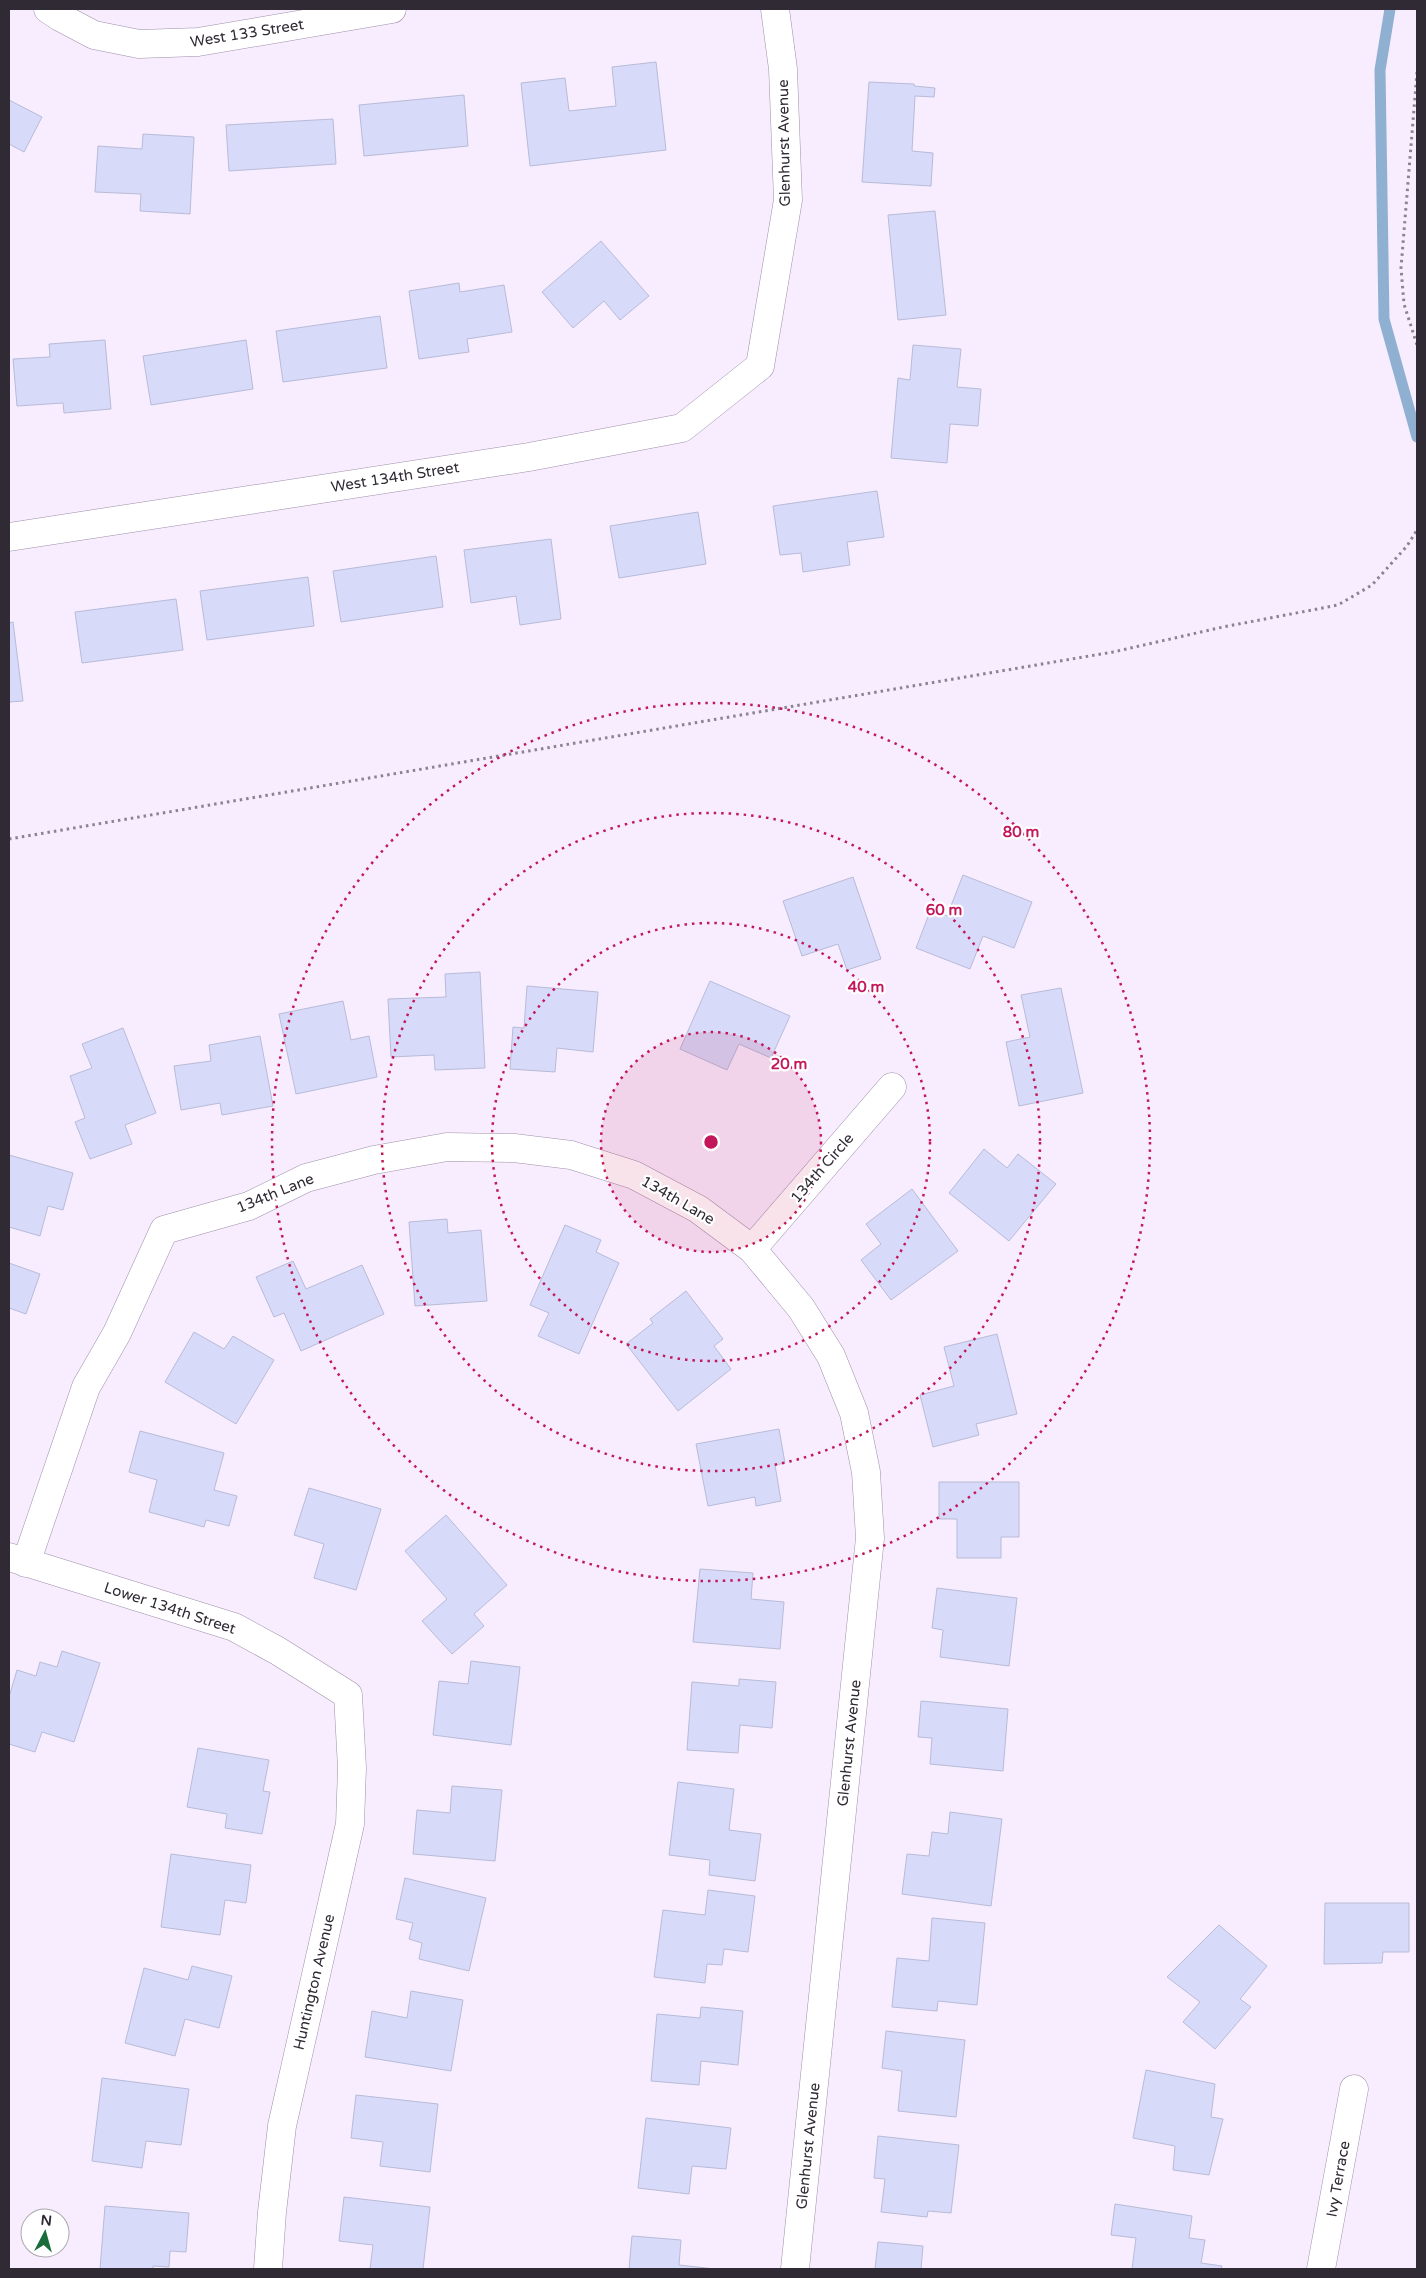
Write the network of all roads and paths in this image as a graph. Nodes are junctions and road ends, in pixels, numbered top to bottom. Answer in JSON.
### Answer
{"nodes":[{"id":1,"x":48,"y":9,"type":"edge"},
{"id":2,"x":392,"y":9,"type":"edge"},
{"id":3,"x":775,"y":9,"type":"edge"},
{"id":4,"x":1417,"y":72,"type":"edge"},
{"id":5,"x":1417,"y":345,"type":"edge"},
{"id":6,"x":760,"y":366,"type":"joint"},
{"id":7,"x":1417,"y":530,"type":"edge"},
{"id":8,"x":9,"y":537,"type":"edge"},
{"id":9,"x":9,"y":839,"type":"edge"},
{"id":10,"x":892,"y":1087,"type":"dead end"},
{"id":11,"x":752,"y":1248,"type":"junction"},
{"id":12,"x":17,"y":1560,"type":"edge"},
{"id":13,"x":348,"y":1694,"type":"joint"},
{"id":14,"x":1354,"y":2089,"type":"dead end"},
{"id":15,"x":268,"y":2269,"type":"edge"},
{"id":16,"x":795,"y":2269,"type":"edge"},
{"id":17,"x":1321,"y":2269,"type":"edge"}],
"edges":[{"from":1,"to":2,"type":"street","name":"West 133 Street"},
{"from":3,"to":6,"type":"street","name":"Glenhurst Avenue"},
{"from":4,"to":5,"type":"path"},
{"from":6,"to":8,"type":"street","name":"West 134th Street"},
{"from":7,"to":9,"type":"path"},
{"from":10,"to":11,"type":"street","name":"134th Circle"},
{"from":11,"to":12,"type":"street","name":"134th Lane"},
{"from":11,"to":16,"type":"street","name":"Glenhurst Avenue"},
{"from":12,"to":13,"type":"street","name":"Lower 134th Street"},
{"from":13,"to":15,"type":"street","name":"Huntington Avenue"},
{"from":14,"to":17,"type":"street","name":"Ivy Terrace"}]}
